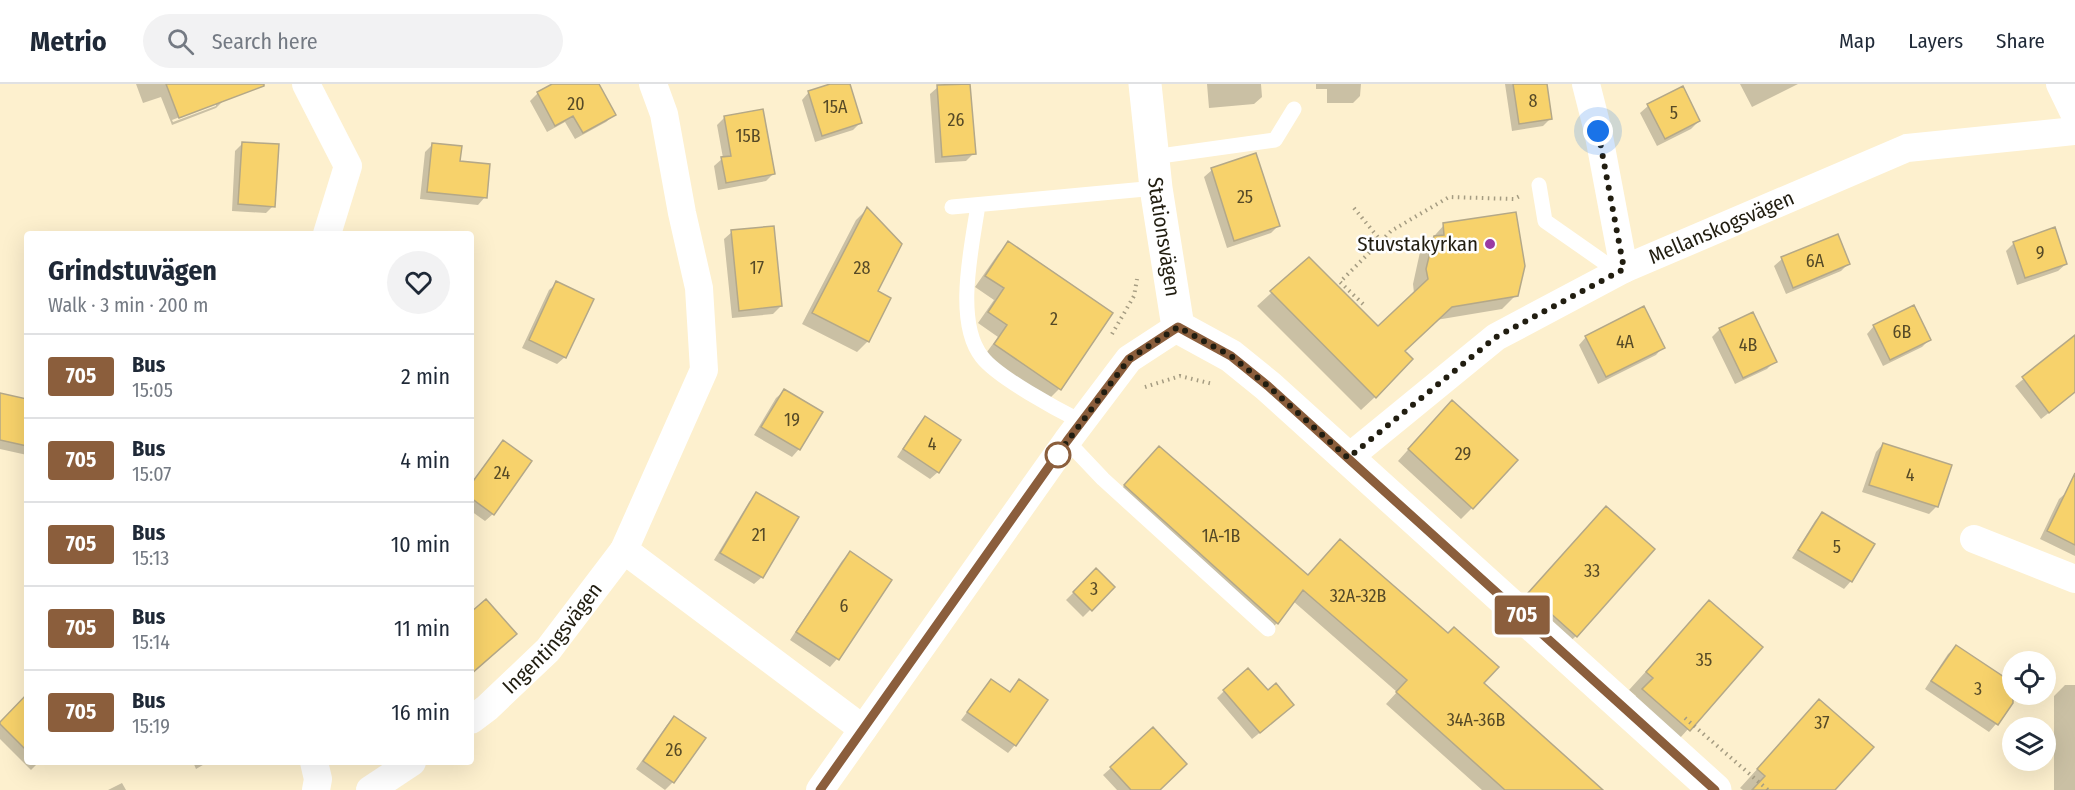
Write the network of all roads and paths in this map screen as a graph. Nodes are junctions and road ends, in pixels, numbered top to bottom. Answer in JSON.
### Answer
{"nodes":[{"id":1,"x":306,"y":84,"type":"edge"},
{"id":2,"x":653,"y":84,"type":"edge"},
{"id":3,"x":1145,"y":84,"type":"edge"},
{"id":4,"x":1586,"y":84,"type":"edge"},
{"id":5,"x":2060,"y":84,"type":"edge"},
{"id":6,"x":1294,"y":109,"type":"dead end"},
{"id":7,"x":2075,"y":115,"type":"edge"},
{"id":8,"x":2075,"y":131,"type":"edge"},
{"id":9,"x":1154,"y":173,"type":"junction"},
{"id":10,"x":1539,"y":185,"type":"joint"},
{"id":11,"x":978,"y":205,"type":"junction"},
{"id":12,"x":952,"y":207,"type":"dead end"},
{"id":13,"x":1354,"y":208,"type":"dead end"},
{"id":14,"x":328,"y":231,"type":"edge"},
{"id":15,"x":1380,"y":241,"type":"junction"},
{"id":16,"x":1621,"y":270,"type":"junction"},
{"id":17,"x":1363,"y":304,"type":"dead end"},
{"id":18,"x":1178,"y":327,"type":"junction"},
{"id":19,"x":1214,"y":384,"type":"dead end"},
{"id":20,"x":1143,"y":388,"type":"dead end"},
{"id":21,"x":1074,"y":432,"type":"junction"},
{"id":22,"x":1348,"y":458,"type":"junction"},
{"id":23,"x":1974,"y":538,"type":"dead end"},
{"id":24,"x":624,"y":550,"type":"junction"},
{"id":25,"x":2075,"y":579,"type":"edge"},
{"id":26,"x":1268,"y":629,"type":"dead end"},
{"id":27,"x":474,"y":718,"type":"edge"},
{"id":28,"x":863,"y":729,"type":"junction"},
{"id":29,"x":1702,"y":732,"type":"dead end"},
{"id":30,"x":315,"y":765,"type":"edge"},
{"id":31,"x":408,"y":765,"type":"edge"},
{"id":32,"x":316,"y":790,"type":"edge"},
{"id":33,"x":370,"y":790,"type":"edge"},
{"id":34,"x":820,"y":790,"type":"edge"},
{"id":35,"x":1715,"y":790,"type":"edge"},
{"id":36,"x":1768,"y":790,"type":"edge"}],
"edges":[{"from":1,"to":14,"type":"street"},
{"from":2,"to":24,"type":"street","name":"Ingentingsvägen"},
{"from":3,"to":9,"type":"street","name":"Stationsvägen"},
{"from":4,"to":16,"type":"street"},
{"from":5,"to":7,"type":"street"},
{"from":6,"to":9,"type":"lane"},
{"from":8,"to":16,"type":"street","name":"Mellanskogsvägen"},
{"from":9,"to":11,"type":"lane"},
{"from":9,"to":18,"type":"street","name":"Stationsvägen"},
{"from":10,"to":15,"type":"path"},
{"from":10,"to":16,"type":"lane"},
{"from":11,"to":12,"type":"lane"},
{"from":11,"to":21,"type":"lane"},
{"from":13,"to":15,"type":"path"},
{"from":15,"to":17,"type":"path"},
{"from":16,"to":22,"type":"street","name":"Mellanskogsvägen"},
{"from":18,"to":21,"type":"street"},
{"from":18,"to":22,"type":"street","name":"Stationsvägen"},
{"from":19,"to":20,"type":"path"},
{"from":21,"to":26,"type":"lane"},
{"from":21,"to":28,"type":"street"},
{"from":22,"to":35,"type":"street","name":"Stationsvägen"},
{"from":23,"to":25,"type":"street"},
{"from":24,"to":27,"type":"street","name":"Ingentingsvägen"},
{"from":24,"to":28,"type":"street"},
{"from":28,"to":34,"type":"street"},
{"from":29,"to":36,"type":"path"},
{"from":30,"to":32,"type":"street"},
{"from":31,"to":33,"type":"street"}]}
